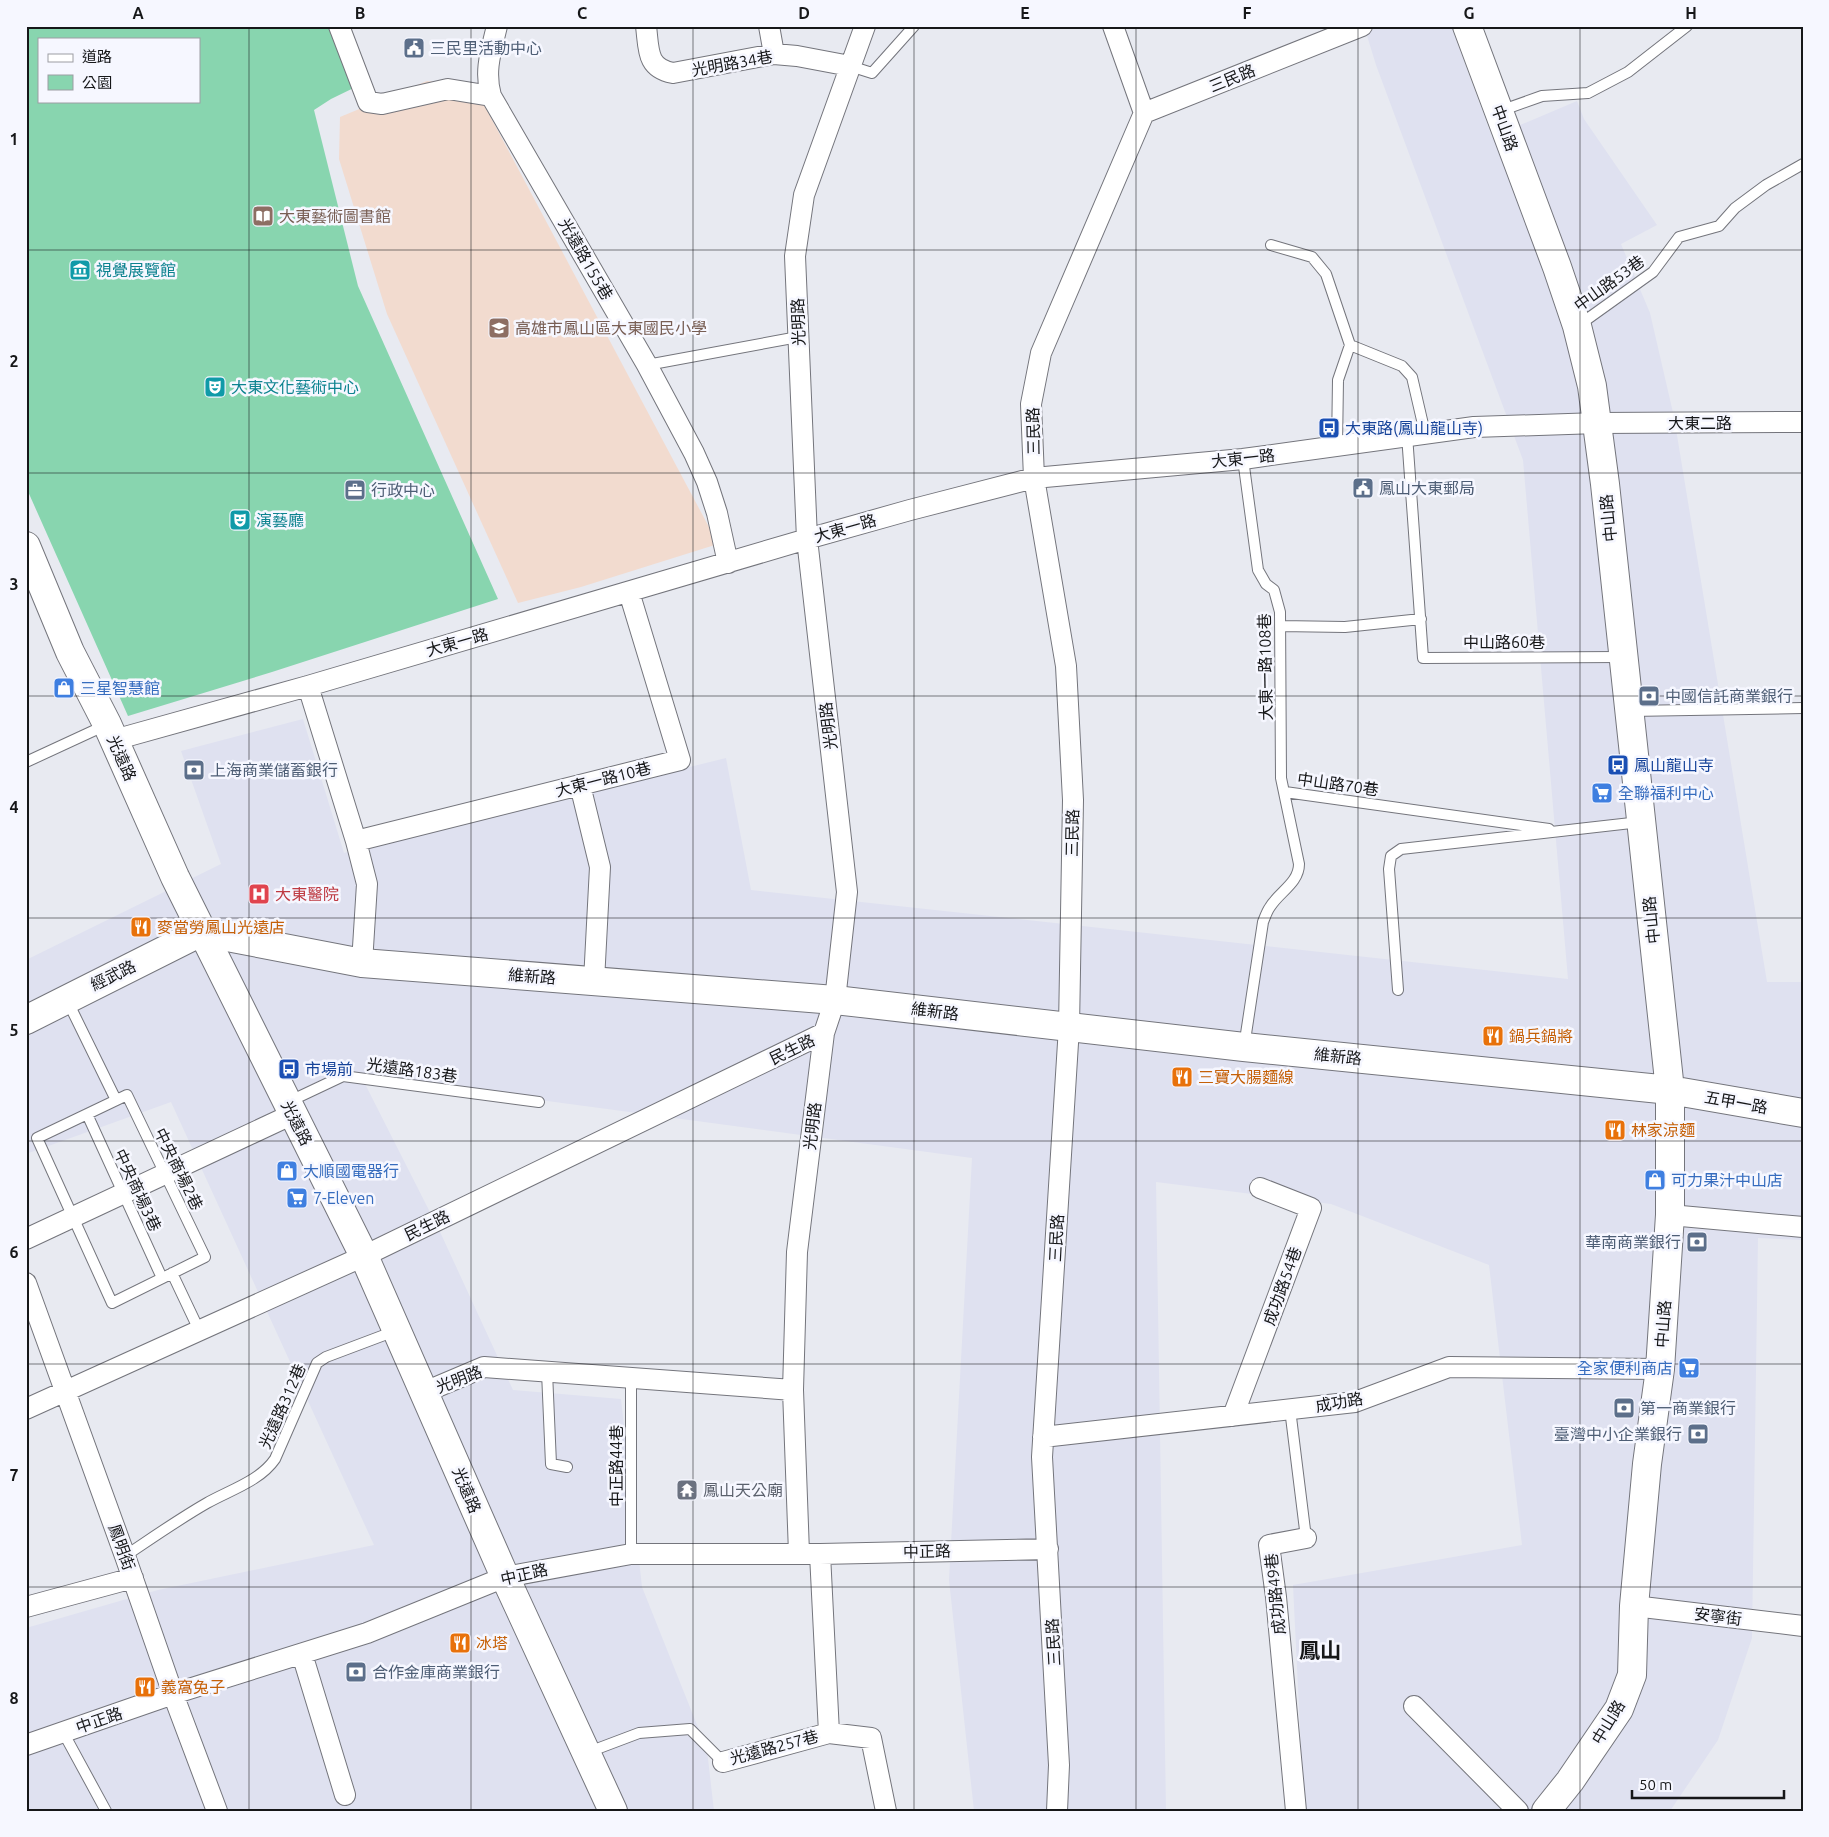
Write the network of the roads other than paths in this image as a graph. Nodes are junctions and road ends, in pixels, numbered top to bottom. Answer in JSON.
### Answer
{"nodes":[{"id":1,"x":339,"y":26,"type":"edge"},
{"id":2,"x":497,"y":26,"type":"edge"},
{"id":3,"x":646,"y":26,"type":"edge"},
{"id":4,"x":769,"y":26,"type":"edge"},
{"id":5,"x":865,"y":26,"type":"edge"},
{"id":6,"x":914,"y":26,"type":"edge"},
{"id":7,"x":1113,"y":26,"type":"edge"},
{"id":8,"x":1362,"y":26,"type":"edge"},
{"id":9,"x":1467,"y":26,"type":"edge"},
{"id":10,"x":1686,"y":26,"type":"edge"},
{"id":11,"x":774,"y":54,"type":"junction"},
{"id":12,"x":850,"y":66,"type":"junction"},
{"id":13,"x":492,"y":96,"type":"junction"},
{"id":14,"x":1499,"y":112,"type":"junction"},
{"id":15,"x":1144,"y":113,"type":"junction"},
{"id":16,"x":1803,"y":164,"type":"edge"},
{"id":17,"x":1271,"y":244,"type":"dead end"},
{"id":18,"x":1577,"y":326,"type":"junction"},
{"id":19,"x":798,"y":337,"type":"junction"},
{"id":20,"x":1350,"y":345,"type":"junction"},
{"id":21,"x":648,"y":365,"type":"junction"},
{"id":22,"x":1803,"y":422,"type":"edge"},
{"id":23,"x":1598,"y":423,"type":"junction"},
{"id":24,"x":1416,"y":434,"type":"junction"},
{"id":25,"x":1338,"y":447,"type":"junction"},
{"id":26,"x":1243,"y":459,"type":"junction"},
{"id":27,"x":1034,"y":478,"type":"junction"},
{"id":28,"x":806,"y":539,"type":"junction"},
{"id":29,"x":26,"y":546,"type":"edge"},
{"id":30,"x":728,"y":563,"type":"junction"},
{"id":31,"x":629,"y":592,"type":"junction"},
{"id":32,"x":1420,"y":619,"type":"junction"},
{"id":33,"x":1280,"y":626,"type":"junction"},
{"id":34,"x":1623,"y":656,"type":"junction"},
{"id":35,"x":308,"y":686,"type":"junction"},
{"id":36,"x":1803,"y":708,"type":"edge"},
{"id":37,"x":1629,"y":711,"type":"junction"},
{"id":38,"x":110,"y":732,"type":"junction"},
{"id":39,"x":26,"y":762,"type":"edge"},
{"id":40,"x":580,"y":785,"type":"junction"},
{"id":41,"x":1285,"y":792,"type":"junction"},
{"id":42,"x":1641,"y":822,"type":"junction"},
{"id":43,"x":1564,"y":831,"type":"junction"},
{"id":44,"x":356,"y":841,"type":"junction"},
{"id":45,"x":201,"y":932,"type":"junction"},
{"id":46,"x":362,"y":962,"type":"junction"},
{"id":47,"x":594,"y":981,"type":"junction"},
{"id":48,"x":1398,"y":990,"type":"dead end"},
{"id":49,"x":66,"y":998,"type":"junction"},
{"id":50,"x":835,"y":1000,"type":"junction"},
{"id":51,"x":26,"y":1020,"type":"edge"},
{"id":52,"x":1069,"y":1027,"type":"junction"},
{"id":53,"x":824,"y":1033,"type":"junction"},
{"id":54,"x":1244,"y":1047,"type":"junction"},
{"id":55,"x":1670,"y":1090,"type":"junction"},
{"id":56,"x":116,"y":1100,"type":"junction"},
{"id":57,"x":539,"y":1102,"type":"dead end"},
{"id":58,"x":290,"y":1108,"type":"junction"},
{"id":59,"x":87,"y":1114,"type":"junction"},
{"id":60,"x":1803,"y":1114,"type":"edge"},
{"id":61,"x":165,"y":1175,"type":"junction"},
{"id":62,"x":1260,"y":1188,"type":"dead end"},
{"id":63,"x":124,"y":1194,"type":"junction"},
{"id":64,"x":1670,"y":1215,"type":"junction"},
{"id":65,"x":72,"y":1218,"type":"junction"},
{"id":66,"x":1803,"y":1227,"type":"edge"},
{"id":67,"x":26,"y":1239,"type":"edge"},
{"id":68,"x":364,"y":1256,"type":"junction"},
{"id":69,"x":167,"y":1276,"type":"junction"},
{"id":70,"x":26,"y":1283,"type":"edge"},
{"id":71,"x":199,"y":1330,"type":"junction"},
{"id":72,"x":396,"y":1330,"type":"junction"},
{"id":73,"x":1660,"y":1369,"type":"junction"},
{"id":74,"x":547,"y":1372,"type":"junction"},
{"id":75,"x":631,"y":1378,"type":"junction"},
{"id":76,"x":793,"y":1390,"type":"junction"},
{"id":77,"x":66,"y":1391,"type":"junction"},
{"id":78,"x":425,"y":1392,"type":"junction"},
{"id":79,"x":26,"y":1408,"type":"edge"},
{"id":80,"x":1290,"y":1409,"type":"junction"},
{"id":81,"x":1234,"y":1416,"type":"junction"},
{"id":82,"x":1043,"y":1437,"type":"junction"},
{"id":83,"x":566,"y":1467,"type":"dead end"},
{"id":84,"x":1306,"y":1538,"type":"joint"},
{"id":85,"x":1048,"y":1549,"type":"junction"},
{"id":86,"x":799,"y":1553,"type":"junction"},
{"id":87,"x":631,"y":1554,"type":"junction"},
{"id":88,"x":820,"y":1554,"type":"junction"},
{"id":89,"x":125,"y":1556,"type":"junction"},
{"id":90,"x":505,"y":1576,"type":"junction"},
{"id":91,"x":133,"y":1578,"type":"junction"},
{"id":92,"x":1634,"y":1606,"type":"junction"},
{"id":93,"x":26,"y":1607,"type":"edge"},
{"id":94,"x":1803,"y":1626,"type":"edge"},
{"id":95,"x":302,"y":1654,"type":"junction"},
{"id":96,"x":173,"y":1694,"type":"junction"},
{"id":97,"x":1414,"y":1706,"type":"dead end"},
{"id":98,"x":62,"y":1732,"type":"junction"},
{"id":99,"x":829,"y":1733,"type":"junction"},
{"id":100,"x":26,"y":1745,"type":"edge"},
{"id":101,"x":586,"y":1753,"type":"junction"},
{"id":102,"x":723,"y":1762,"type":"joint"},
{"id":103,"x":345,"y":1795,"type":"dead end"},
{"id":104,"x":106,"y":1811,"type":"edge"},
{"id":105,"x":217,"y":1811,"type":"edge"},
{"id":106,"x":613,"y":1811,"type":"edge"},
{"id":107,"x":886,"y":1811,"type":"edge"},
{"id":108,"x":1057,"y":1811,"type":"edge"},
{"id":109,"x":1296,"y":1811,"type":"edge"},
{"id":110,"x":1518,"y":1811,"type":"edge"},
{"id":111,"x":1546,"y":1811,"type":"edge"}],
"edges":[{"from":1,"to":13,"type":"street"},
{"from":2,"to":13,"type":"street","name":"光遠路155巷"},
{"from":3,"to":11,"type":"street","name":"光明路34巷"},
{"from":4,"to":11,"type":"street"},
{"from":5,"to":12,"type":"street","name":"光明路"},
{"from":6,"to":12,"type":"lane"},
{"from":7,"to":15,"type":"street"},
{"from":8,"to":15,"type":"street","name":"三民路"},
{"from":9,"to":14,"type":"main road","name":"中山路"},
{"from":10,"to":14,"type":"lane"},
{"from":11,"to":12,"type":"street","name":"光明路34巷"},
{"from":12,"to":19,"type":"street","name":"光明路"},
{"from":13,"to":21,"type":"street","name":"光遠路155巷"},
{"from":14,"to":18,"type":"main road","name":"中山路"},
{"from":15,"to":27,"type":"street","name":"三民路"},
{"from":16,"to":18,"type":"lane","name":"中山路53巷"},
{"from":17,"to":20,"type":"lane"},
{"from":18,"to":23,"type":"main road","name":"中山路"},
{"from":19,"to":21,"type":"lane"},
{"from":19,"to":28,"type":"street","name":"光明路"},
{"from":20,"to":24,"type":"lane","name":"中山路60巷"},
{"from":20,"to":25,"type":"lane"},
{"from":21,"to":30,"type":"street","name":"光遠路155巷"},
{"from":22,"to":23,"type":"street","name":"大東二路"},
{"from":23,"to":24,"type":"street","name":"大東一路"},
{"from":23,"to":34,"type":"main road","name":"中山路"},
{"from":24,"to":25,"type":"street","name":"大東一路"},
{"from":24,"to":32,"type":"lane","name":"中山路60巷"},
{"from":25,"to":26,"type":"street","name":"大東一路"},
{"from":26,"to":27,"type":"street","name":"大東一路"},
{"from":26,"to":33,"type":"lane","name":"大東一路108巷"},
{"from":27,"to":28,"type":"street","name":"大東一路"},
{"from":27,"to":52,"type":"street","name":"三民路"},
{"from":28,"to":30,"type":"street","name":"大東一路"},
{"from":28,"to":50,"type":"street","name":"光明路"},
{"from":29,"to":38,"type":"main road","name":"光遠路"},
{"from":30,"to":31,"type":"street","name":"大東一路"},
{"from":31,"to":35,"type":"street","name":"大東一路"},
{"from":31,"to":40,"type":"street","name":"大東一路10巷"},
{"from":32,"to":33,"type":"lane"},
{"from":32,"to":34,"type":"lane","name":"中山路60巷"},
{"from":33,"to":41,"type":"lane","name":"大東一路108巷"},
{"from":34,"to":37,"type":"main road","name":"中山路"},
{"from":35,"to":38,"type":"street","name":"大東一路"},
{"from":35,"to":44,"type":"street"},
{"from":36,"to":37,"type":"lane"},
{"from":37,"to":42,"type":"main road","name":"中山路"},
{"from":38,"to":39,"type":"lane"},
{"from":38,"to":45,"type":"main road","name":"光遠路"},
{"from":40,"to":44,"type":"street","name":"大東一路10巷"},
{"from":40,"to":47,"type":"street"},
{"from":41,"to":43,"type":"lane","name":"中山路70巷"},
{"from":41,"to":54,"type":"lane","name":"中山路70巷"},
{"from":42,"to":43,"type":"lane","name":"中山路70巷"},
{"from":42,"to":55,"type":"main road","name":"中山路"},
{"from":43,"to":48,"type":"lane","name":"中山路70巷"},
{"from":44,"to":46,"type":"street"},
{"from":45,"to":46,"type":"main road","name":"維新路"},
{"from":45,"to":49,"type":"main road","name":"經武路"},
{"from":45,"to":58,"type":"main road","name":"光遠路"},
{"from":46,"to":47,"type":"main road","name":"維新路"},
{"from":47,"to":50,"type":"main road","name":"維新路"},
{"from":49,"to":51,"type":"main road","name":"經武路"},
{"from":49,"to":56,"type":"lane"},
{"from":50,"to":52,"type":"main road","name":"維新路"},
{"from":50,"to":53,"type":"street","name":"光明路"},
{"from":52,"to":54,"type":"main road","name":"維新路"},
{"from":52,"to":82,"type":"street","name":"三民路"},
{"from":53,"to":68,"type":"street","name":"民生路"},
{"from":53,"to":76,"type":"street","name":"光明路"},
{"from":54,"to":55,"type":"main road","name":"維新路"},
{"from":55,"to":60,"type":"main road","name":"五甲一路"},
{"from":55,"to":64,"type":"main road","name":"中山路"},
{"from":56,"to":59,"type":"lane"},
{"from":56,"to":61,"type":"lane","name":"中央商場2巷"},
{"from":57,"to":58,"type":"lane","name":"光遠路183巷"},
{"from":58,"to":61,"type":"street"},
{"from":58,"to":68,"type":"main road","name":"光遠路"},
{"from":59,"to":63,"type":"lane","name":"中央商場3巷"},
{"from":59,"to":65,"type":"lane"},
{"from":61,"to":63,"type":"street"},
{"from":61,"to":69,"type":"lane","name":"中央商場2巷"},
{"from":62,"to":81,"type":"street","name":"成功路54巷"},
{"from":63,"to":65,"type":"street"},
{"from":63,"to":69,"type":"lane","name":"中央商場3巷"},
{"from":64,"to":66,"type":"street"},
{"from":64,"to":73,"type":"main road","name":"中山路"},
{"from":65,"to":67,"type":"street"},
{"from":65,"to":69,"type":"lane"},
{"from":68,"to":71,"type":"street","name":"民生路"},
{"from":68,"to":72,"type":"main road","name":"光遠路"},
{"from":69,"to":71,"type":"lane","name":"中央商場3巷"},
{"from":70,"to":77,"type":"street","name":"鳳明街"},
{"from":71,"to":77,"type":"street","name":"民生路"},
{"from":72,"to":78,"type":"main road","name":"光遠路"},
{"from":72,"to":89,"type":"lane","name":"光遠路312巷"},
{"from":73,"to":80,"type":"street","name":"成功路"},
{"from":73,"to":92,"type":"main road","name":"中山路"},
{"from":74,"to":75,"type":"street","name":"光明路"},
{"from":74,"to":78,"type":"street","name":"光明路"},
{"from":74,"to":83,"type":"lane"},
{"from":75,"to":76,"type":"street","name":"光明路"},
{"from":75,"to":87,"type":"lane","name":"中正路44巷"},
{"from":76,"to":86,"type":"street","name":"光明路"},
{"from":77,"to":79,"type":"street","name":"民生路"},
{"from":77,"to":89,"type":"street","name":"鳳明街"},
{"from":78,"to":90,"type":"main road","name":"光遠路"},
{"from":80,"to":81,"type":"street","name":"成功路"},
{"from":80,"to":84,"type":"lane","name":"成功路49巷"},
{"from":81,"to":82,"type":"street","name":"成功路"},
{"from":82,"to":85,"type":"street","name":"三民路"},
{"from":84,"to":109,"type":"street","name":"成功路49巷"},
{"from":85,"to":88,"type":"street","name":"中正路"},
{"from":85,"to":108,"type":"street","name":"三民路"},
{"from":86,"to":87,"type":"street","name":"中正路"},
{"from":86,"to":88,"type":"street","name":"中正路"},
{"from":87,"to":90,"type":"street","name":"中正路"},
{"from":88,"to":99,"type":"street","name":"光遠路257巷"},
{"from":89,"to":91,"type":"street","name":"鳳明街"},
{"from":90,"to":95,"type":"street","name":"中正路"},
{"from":90,"to":101,"type":"main road","name":"光遠路"},
{"from":91,"to":93,"type":"street"},
{"from":91,"to":96,"type":"street","name":"鳳明街"},
{"from":92,"to":94,"type":"street","name":"安寧街"},
{"from":92,"to":111,"type":"main road","name":"中山路"},
{"from":95,"to":96,"type":"street","name":"中正路"},
{"from":95,"to":103,"type":"street"},
{"from":96,"to":98,"type":"street","name":"中正路"},
{"from":96,"to":105,"type":"street","name":"鳳明街"},
{"from":97,"to":110,"type":"street"},
{"from":98,"to":100,"type":"street","name":"中正路"},
{"from":98,"to":104,"type":"lane"},
{"from":99,"to":102,"type":"street","name":"光遠路257巷"},
{"from":99,"to":107,"type":"street"},
{"from":101,"to":102,"type":"lane","name":"光遠路257巷"},
{"from":101,"to":106,"type":"main road","name":"光遠路"}]}
